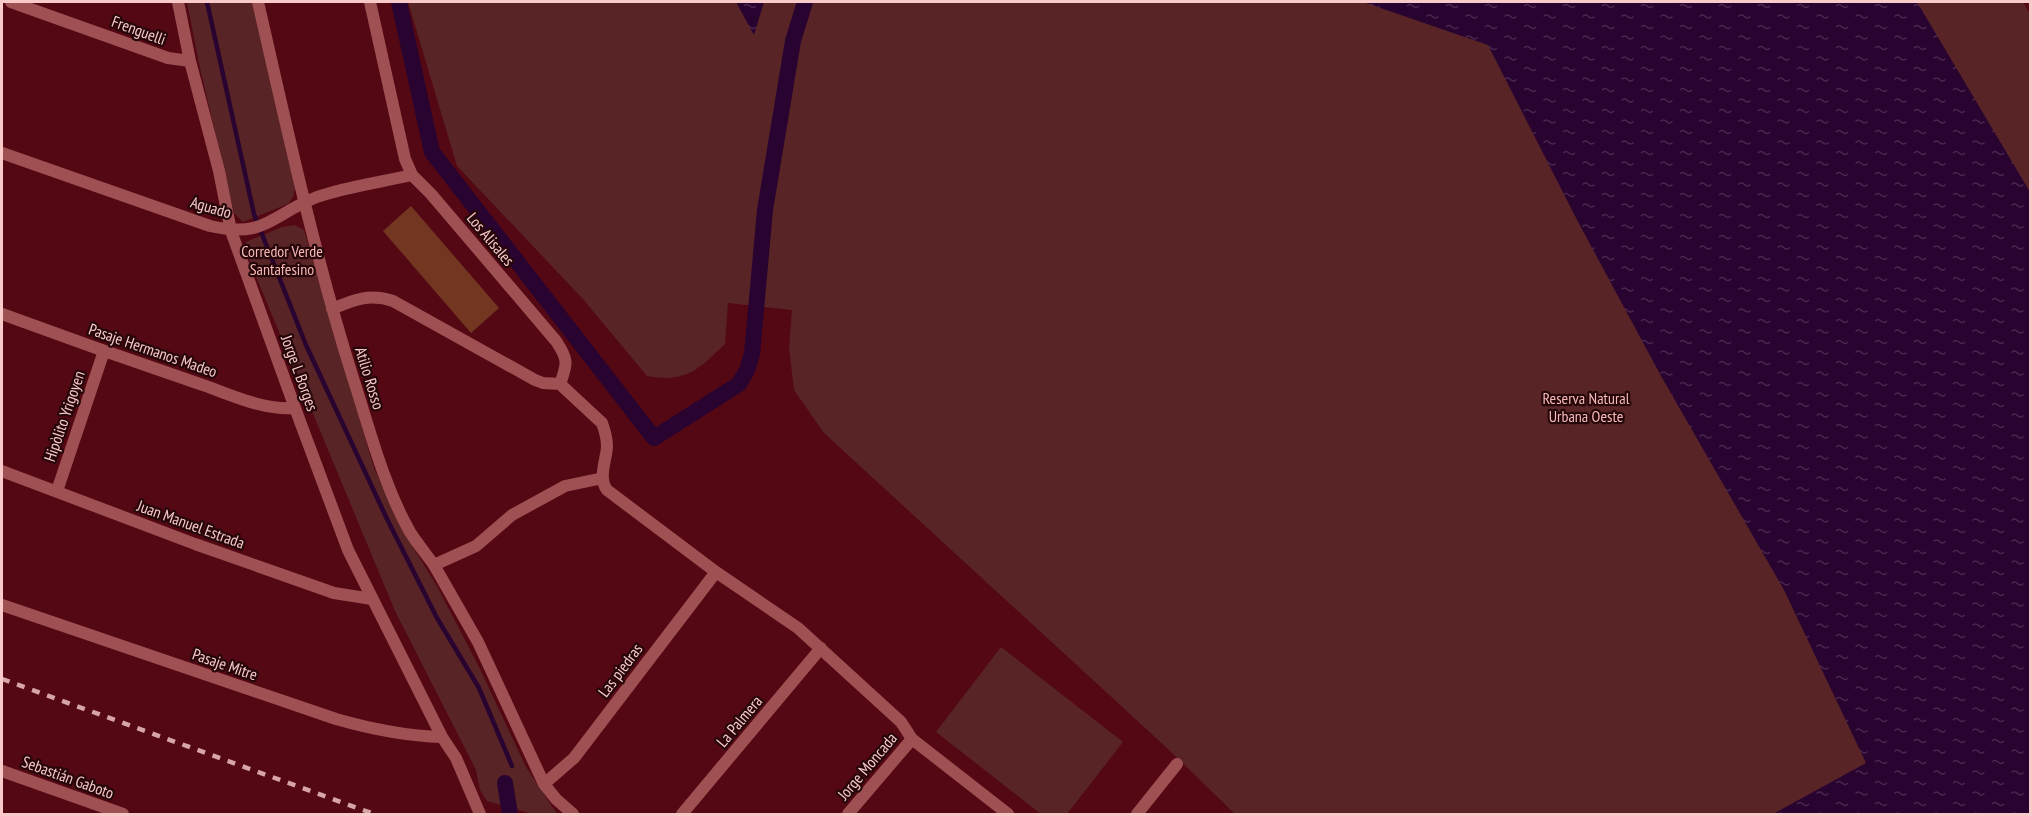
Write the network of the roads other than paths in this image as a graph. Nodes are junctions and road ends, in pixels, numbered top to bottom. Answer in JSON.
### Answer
{"nodes":[{"id":1,"x":11,"y":2,"type":"edge"},
{"id":2,"x":178,"y":2,"type":"edge"},
{"id":3,"x":258,"y":2,"type":"edge"},
{"id":4,"x":370,"y":2,"type":"edge"},
{"id":5,"x":190,"y":61,"type":"junction"},
{"id":6,"x":2,"y":153,"type":"edge"},
{"id":7,"x":412,"y":175,"type":"junction"},
{"id":8,"x":305,"y":202,"type":"junction"},
{"id":9,"x":231,"y":231,"type":"junction"},
{"id":10,"x":332,"y":309,"type":"junction"},
{"id":11,"x":2,"y":314,"type":"edge"},
{"id":12,"x":104,"y":351,"type":"junction"},
{"id":13,"x":560,"y":384,"type":"junction"},
{"id":14,"x":295,"y":408,"type":"junction"},
{"id":15,"x":2,"y":471,"type":"edge"},
{"id":16,"x":603,"y":478,"type":"junction"},
{"id":17,"x":57,"y":491,"type":"junction"},
{"id":18,"x":434,"y":565,"type":"junction"},
{"id":19,"x":716,"y":572,"type":"junction"},
{"id":20,"x":372,"y":599,"type":"junction"},
{"id":21,"x":2,"y":605,"type":"edge"},
{"id":22,"x":821,"y":648,"type":"junction"},
{"id":23,"x":442,"y":737,"type":"junction"},
{"id":24,"x":912,"y":739,"type":"junction"},
{"id":25,"x":1178,"y":764,"type":"dead end"},
{"id":26,"x":2,"y":771,"type":"edge"},
{"id":27,"x":544,"y":784,"type":"junction"},
{"id":28,"x":123,"y":814,"type":"edge"},
{"id":29,"x":480,"y":814,"type":"edge"},
{"id":30,"x":573,"y":814,"type":"edge"},
{"id":31,"x":682,"y":814,"type":"edge"},
{"id":32,"x":848,"y":814,"type":"edge"},
{"id":33,"x":1008,"y":814,"type":"edge"},
{"id":34,"x":1137,"y":814,"type":"edge"}],
"edges":[{"from":1,"to":5,"type":"street","name":"Frenguelli"},
{"from":2,"to":5,"type":"street","name":"Jorge L Borges"},
{"from":3,"to":8,"type":"street","name":"Atilio Rosso"},
{"from":4,"to":7,"type":"street","name":"Los Alisales"},
{"from":5,"to":9,"type":"street","name":"Jorge L Borges"},
{"from":6,"to":9,"type":"street","name":"Aguado"},
{"from":7,"to":8,"type":"street","name":"Aguado"},
{"from":7,"to":13,"type":"street","name":"Los Alisales"},
{"from":8,"to":9,"type":"street","name":"Aguado"},
{"from":8,"to":10,"type":"street","name":"Atilio Rosso"},
{"from":9,"to":14,"type":"street","name":"Jorge L Borges"},
{"from":10,"to":13,"type":"street"},
{"from":10,"to":18,"type":"street","name":"Atilio Rosso"},
{"from":11,"to":12,"type":"street","name":"Pasaje Hermanos Madeo"},
{"from":12,"to":14,"type":"street","name":"Pasaje Hermanos Madeo"},
{"from":12,"to":17,"type":"street","name":"Hipòlito Yrigoyen"},
{"from":13,"to":16,"type":"street"},
{"from":14,"to":20,"type":"street","name":"Jorge L Borges"},
{"from":15,"to":17,"type":"street","name":"Juan Manuel Estrada"},
{"from":16,"to":18,"type":"street"},
{"from":16,"to":19,"type":"street"},
{"from":17,"to":20,"type":"street","name":"Juan Manuel Estrada"},
{"from":18,"to":27,"type":"street","name":"Atilio Rosso"},
{"from":19,"to":22,"type":"street"},
{"from":19,"to":27,"type":"street","name":"Las piedras"},
{"from":20,"to":23,"type":"street","name":"Jorge L Borges"},
{"from":21,"to":23,"type":"street","name":"Pasaje Mitre"},
{"from":22,"to":24,"type":"street"},
{"from":22,"to":31,"type":"street","name":"La Palmera"},
{"from":23,"to":29,"type":"street","name":"Jorge L Borges"},
{"from":24,"to":32,"type":"street","name":"Jorge Moncada"},
{"from":24,"to":33,"type":"street"},
{"from":25,"to":34,"type":"street"},
{"from":26,"to":28,"type":"street","name":"Sebastián Gaboto"},
{"from":27,"to":30,"type":"street","name":"Atilio Rosso"}]}
